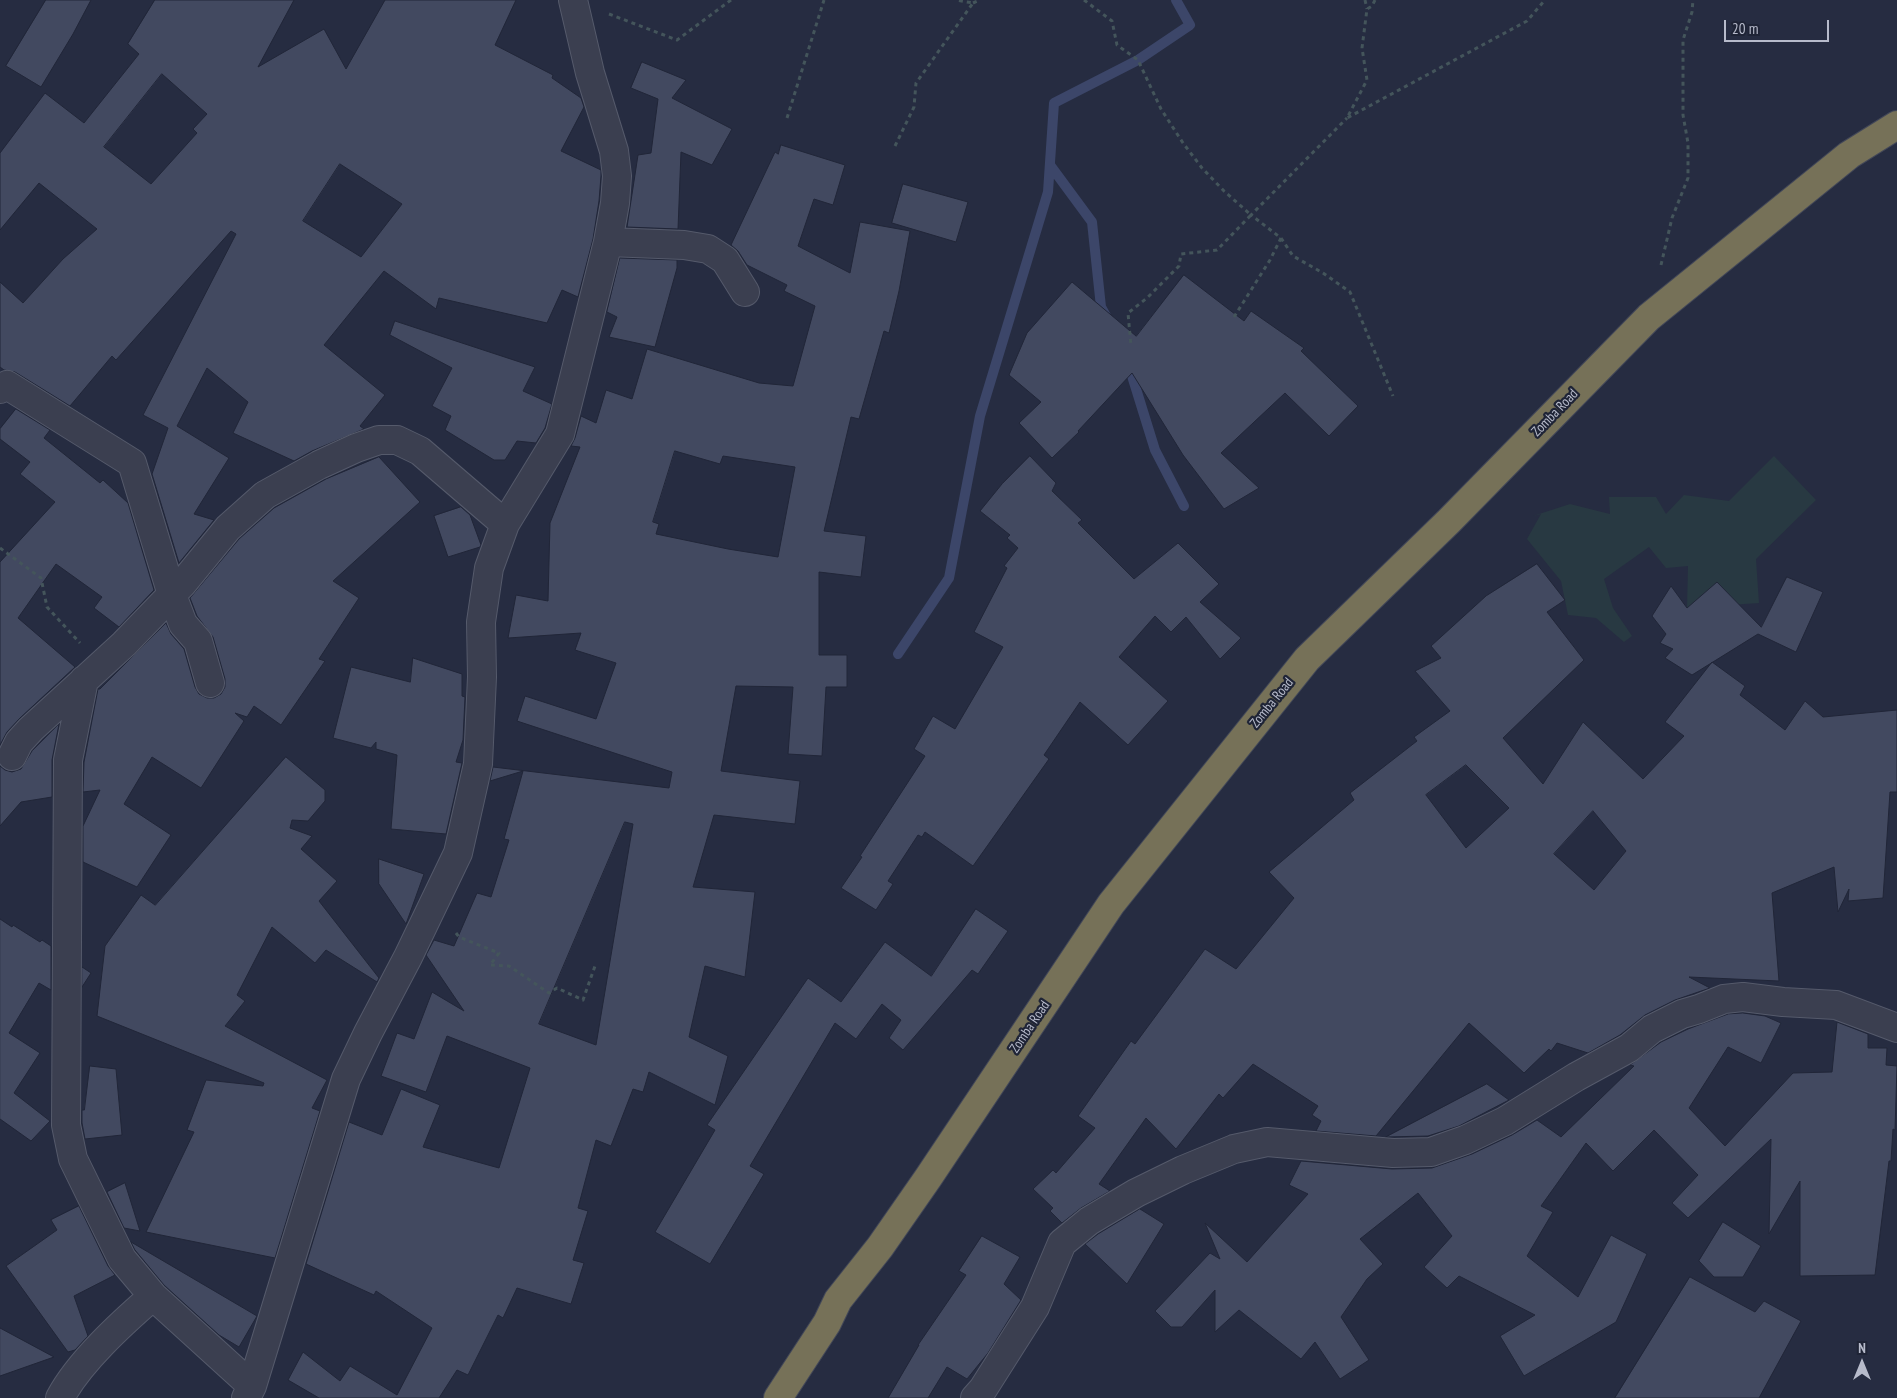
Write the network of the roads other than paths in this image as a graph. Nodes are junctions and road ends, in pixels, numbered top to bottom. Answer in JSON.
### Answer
{"nodes":[{"id":1,"x":573,"y":0,"type":"edge"},
{"id":2,"x":1897,"y":125,"type":"edge"},
{"id":3,"x":608,"y":242,"type":"junction"},
{"id":4,"x":745,"y":292,"type":"dead end"},
{"id":5,"x":0,"y":389,"type":"edge"},
{"id":6,"x":505,"y":524,"type":"junction"},
{"id":7,"x":172,"y":594,"type":"junction"},
{"id":8,"x":84,"y":680,"type":"junction"},
{"id":9,"x":210,"y":683,"type":"dead end"},
{"id":10,"x":12,"y":756,"type":"dead end"},
{"id":11,"x":1897,"y":1028,"type":"edge"},
{"id":12,"x":153,"y":1296,"type":"junction"},
{"id":13,"x":249,"y":1392,"type":"edge"},
{"id":14,"x":60,"y":1398,"type":"edge"},
{"id":15,"x":778,"y":1398,"type":"edge"},
{"id":16,"x":975,"y":1398,"type":"edge"}],
"edges":[{"from":1,"to":3,"type":"street"},
{"from":2,"to":15,"type":"highway","name":"Zomba Road"},
{"from":3,"to":4,"type":"street"},
{"from":3,"to":6,"type":"street"},
{"from":5,"to":7,"type":"street"},
{"from":6,"to":7,"type":"street"},
{"from":6,"to":13,"type":"street"},
{"from":7,"to":8,"type":"street"},
{"from":7,"to":9,"type":"street"},
{"from":8,"to":10,"type":"street"},
{"from":8,"to":12,"type":"street"},
{"from":11,"to":16,"type":"street"},
{"from":12,"to":13,"type":"street"},
{"from":12,"to":14,"type":"street"}]}
